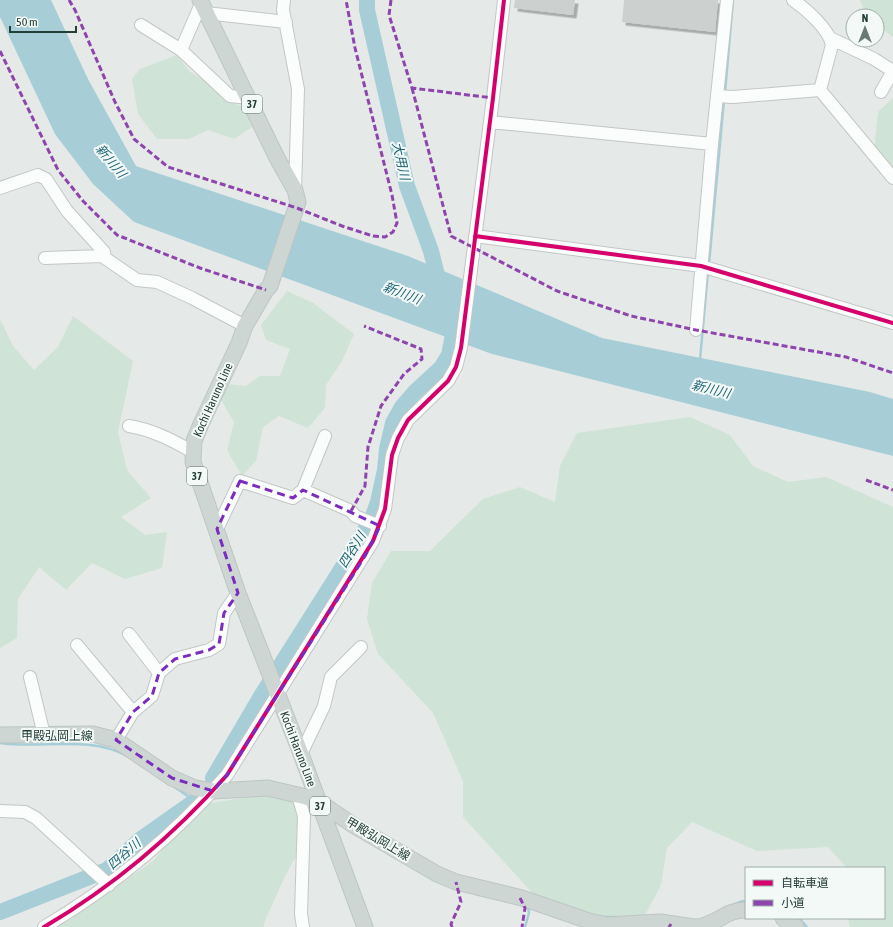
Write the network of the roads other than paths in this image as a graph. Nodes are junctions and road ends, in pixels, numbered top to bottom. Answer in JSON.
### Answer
{"nodes":[{"id":1,"x":284,"y":0,"type":"edge"},
{"id":2,"x":504,"y":0,"type":"edge"},
{"id":3,"x":727,"y":0,"type":"edge"},
{"id":4,"x":793,"y":0,"type":"edge"},
{"id":5,"x":202,"y":6,"type":"edge"},
{"id":6,"x":286,"y":22,"type":"junction"},
{"id":7,"x":141,"y":25,"type":"dead end"},
{"id":8,"x":830,"y":38,"type":"junction"},
{"id":9,"x":181,"y":50,"type":"junction"},
{"id":10,"x":893,"y":71,"type":"edge"},
{"id":11,"x":820,"y":90,"type":"junction"},
{"id":12,"x":881,"y":92,"type":"dead end"},
{"id":13,"x":717,"y":96,"type":"junction"},
{"id":14,"x":249,"y":98,"type":"junction"},
{"id":15,"x":490,"y":122,"type":"junction"},
{"id":16,"x":712,"y":144,"type":"junction"},
{"id":17,"x":893,"y":178,"type":"edge"},
{"id":18,"x":0,"y":188,"type":"edge"},
{"id":19,"x":295,"y":190,"type":"junction"},
{"id":20,"x":476,"y":236,"type":"junction"},
{"id":21,"x":44,"y":258,"type":"dead end"},
{"id":22,"x":105,"y":258,"type":"junction"},
{"id":23,"x":707,"y":268,"type":"junction"},
{"id":24,"x":893,"y":323,"type":"edge"},
{"id":25,"x":245,"y":326,"type":"junction"},
{"id":26,"x":696,"y":330,"type":"dead end"},
{"id":27,"x":129,"y":426,"type":"dead end"},
{"id":28,"x":325,"y":436,"type":"dead end"},
{"id":29,"x":193,"y":452,"type":"junction"},
{"id":30,"x":302,"y":490,"type":"junction"},
{"id":31,"x":377,"y":524,"type":"junction"},
{"id":32,"x":217,"y":529,"type":"junction"},
{"id":33,"x":238,"y":593,"type":"junction"},
{"id":34,"x":129,"y":634,"type":"dead end"},
{"id":35,"x":77,"y":645,"type":"dead end"},
{"id":36,"x":361,"y":647,"type":"dead end"},
{"id":37,"x":159,"y":673,"type":"junction"},
{"id":38,"x":30,"y":677,"type":"dead end"},
{"id":39,"x":276,"y":690,"type":"junction"},
{"id":40,"x":133,"y":712,"type":"junction"},
{"id":41,"x":0,"y":735,"type":"edge"},
{"id":42,"x":44,"y":735,"type":"junction"},
{"id":43,"x":116,"y":740,"type":"junction"},
{"id":44,"x":301,"y":754,"type":"junction"},
{"id":45,"x":213,"y":791,"type":"junction"},
{"id":46,"x":298,"y":795,"type":"junction"},
{"id":47,"x":319,"y":802,"type":"junction"},
{"id":48,"x":0,"y":811,"type":"edge"},
{"id":49,"x":105,"y":882,"type":"junction"},
{"id":50,"x":745,"y":910,"type":"edge"},
{"id":51,"x":784,"y":919,"type":"edge"},
{"id":52,"x":44,"y":927,"type":"edge"},
{"id":53,"x":303,"y":927,"type":"edge"},
{"id":54,"x":365,"y":927,"type":"edge"},
{"id":55,"x":694,"y":927,"type":"edge"},
{"id":56,"x":796,"y":927,"type":"edge"}],
"edges":[{"from":1,"to":6,"type":"street"},
{"from":2,"to":15,"type":"street"},
{"from":3,"to":13,"type":"street"},
{"from":4,"to":8,"type":"street"},
{"from":5,"to":6,"type":"street"},
{"from":5,"to":9,"type":"street"},
{"from":5,"to":14,"type":"main road","name":"Kochi Haruno Line","number":"37"},
{"from":6,"to":19,"type":"street"},
{"from":7,"to":9,"type":"street"},
{"from":8,"to":10,"type":"street"},
{"from":8,"to":11,"type":"street"},
{"from":9,"to":14,"type":"street"},
{"from":10,"to":12,"type":"street"},
{"from":11,"to":13,"type":"street"},
{"from":11,"to":17,"type":"street"},
{"from":13,"to":16,"type":"street"},
{"from":14,"to":19,"type":"main road","name":"Kochi Haruno Line","number":"37"},
{"from":15,"to":16,"type":"street"},
{"from":15,"to":20,"type":"street"},
{"from":16,"to":23,"type":"street"},
{"from":18,"to":22,"type":"street"},
{"from":19,"to":25,"type":"main road","name":"Kochi Haruno Line","number":"37"},
{"from":20,"to":23,"type":"street"},
{"from":20,"to":31,"type":"street"},
{"from":21,"to":22,"type":"street"},
{"from":22,"to":25,"type":"street"},
{"from":23,"to":24,"type":"street"},
{"from":23,"to":26,"type":"street"},
{"from":25,"to":29,"type":"main road","name":"Kochi Haruno Line","number":"37"},
{"from":27,"to":29,"type":"street"},
{"from":28,"to":30,"type":"street"},
{"from":29,"to":32,"type":"main road","name":"Kochi Haruno Line","number":"37"},
{"from":30,"to":31,"type":"street"},
{"from":30,"to":32,"type":"street"},
{"from":31,"to":39,"type":"street"},
{"from":32,"to":33,"type":"main road","name":"Kochi Haruno Line","number":"37"},
{"from":33,"to":37,"type":"street"},
{"from":33,"to":39,"type":"main road","name":"Kochi Haruno Line","number":"37"},
{"from":34,"to":37,"type":"street"},
{"from":35,"to":40,"type":"street"},
{"from":36,"to":44,"type":"street"},
{"from":37,"to":40,"type":"street"},
{"from":38,"to":42,"type":"street"},
{"from":39,"to":44,"type":"main road","name":"Kochi Haruno Line","number":"37"},
{"from":39,"to":45,"type":"street"},
{"from":40,"to":43,"type":"street"},
{"from":41,"to":42,"type":"main road","name":"甲殿弘岡上線"},
{"from":42,"to":43,"type":"main road","name":"甲殿弘岡上線"},
{"from":43,"to":45,"type":"main road","name":"甲殿弘岡上線"},
{"from":44,"to":47,"type":"main road","name":"Kochi Haruno Line","number":"37"},
{"from":45,"to":46,"type":"main road","name":"甲殿弘岡上線"},
{"from":45,"to":49,"type":"street"},
{"from":46,"to":47,"type":"main road","name":"甲殿弘岡上線"},
{"from":46,"to":53,"type":"street"},
{"from":47,"to":54,"type":"main road","name":"Kochi Haruno Line","number":"37"},
{"from":47,"to":55,"type":"main road","name":"甲殿弘岡上線"},
{"from":48,"to":49,"type":"street"},
{"from":49,"to":52,"type":"street"},
{"from":50,"to":55,"type":"main road","name":"甲殿弘岡上線"},
{"from":51,"to":56,"type":"main road"}]}
